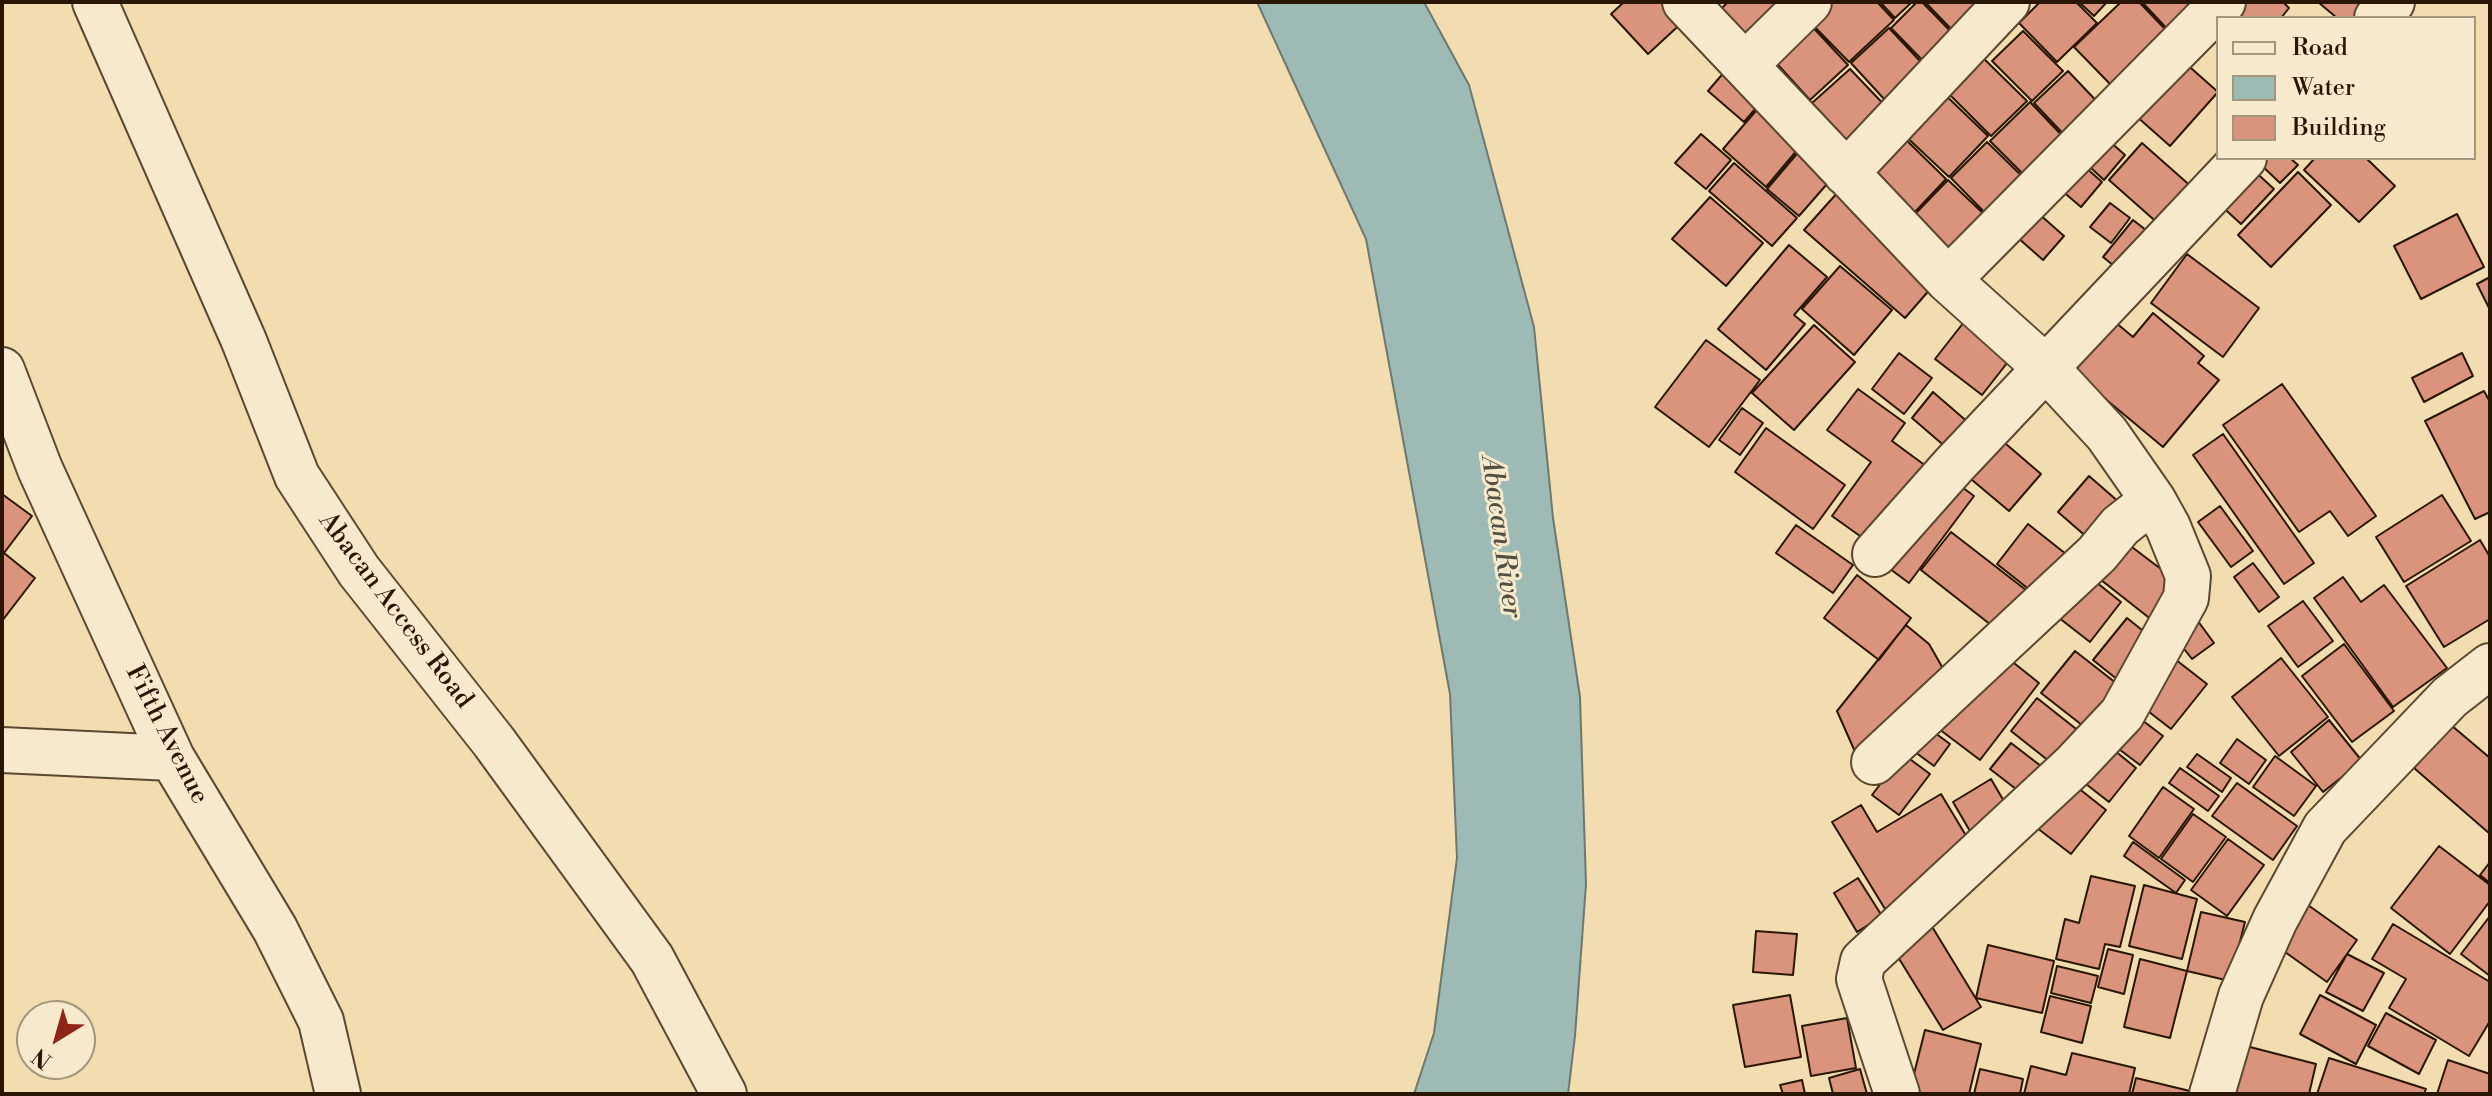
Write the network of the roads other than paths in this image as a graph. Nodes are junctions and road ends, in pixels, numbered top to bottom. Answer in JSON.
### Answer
{"nodes":[{"id":1,"x":95,"y":2,"type":"edge"},
{"id":2,"x":1685,"y":2,"type":"edge"},
{"id":3,"x":1809,"y":2,"type":"edge"},
{"id":4,"x":2007,"y":2,"type":"edge"},
{"id":5,"x":2223,"y":2,"type":"edge"},
{"id":6,"x":1745,"y":65,"type":"junction"},
{"id":7,"x":2242,"y":160,"type":"edge"},
{"id":8,"x":1846,"y":173,"type":"junction"},
{"id":9,"x":1948,"y":280,"type":"junction"},
{"id":10,"x":2045,"y":367,"type":"junction"},
{"id":11,"x":2,"y":370,"type":"edge"},
{"id":12,"x":2153,"y":500,"type":"junction"},
{"id":13,"x":1875,"y":554,"type":"dead end"},
{"id":14,"x":2490,"y":666,"type":"edge"},
{"id":15,"x":2,"y":750,"type":"edge"},
{"id":16,"x":172,"y":758,"type":"junction"},
{"id":17,"x":1874,"y":762,"type":"dead end"},
{"id":18,"x":338,"y":1094,"type":"edge"},
{"id":19,"x":724,"y":1094,"type":"edge"},
{"id":20,"x":1897,"y":1094,"type":"edge"},
{"id":21,"x":2212,"y":1094,"type":"edge"}],
"edges":[{"from":1,"to":19,"type":"street","name":"Abacan Access Road"},
{"from":2,"to":6,"type":"street"},
{"from":3,"to":6,"type":"street"},
{"from":4,"to":8,"type":"street"},
{"from":5,"to":9,"type":"street"},
{"from":6,"to":8,"type":"street"},
{"from":7,"to":10,"type":"street"},
{"from":8,"to":9,"type":"street"},
{"from":9,"to":10,"type":"street"},
{"from":10,"to":12,"type":"street"},
{"from":10,"to":13,"type":"street"},
{"from":11,"to":16,"type":"street","name":"Fifth Avenue"},
{"from":12,"to":17,"type":"street"},
{"from":12,"to":20,"type":"street"},
{"from":14,"to":21,"type":"street"},
{"from":15,"to":16,"type":"street"},
{"from":16,"to":18,"type":"street","name":"Fifth Avenue"}]}
